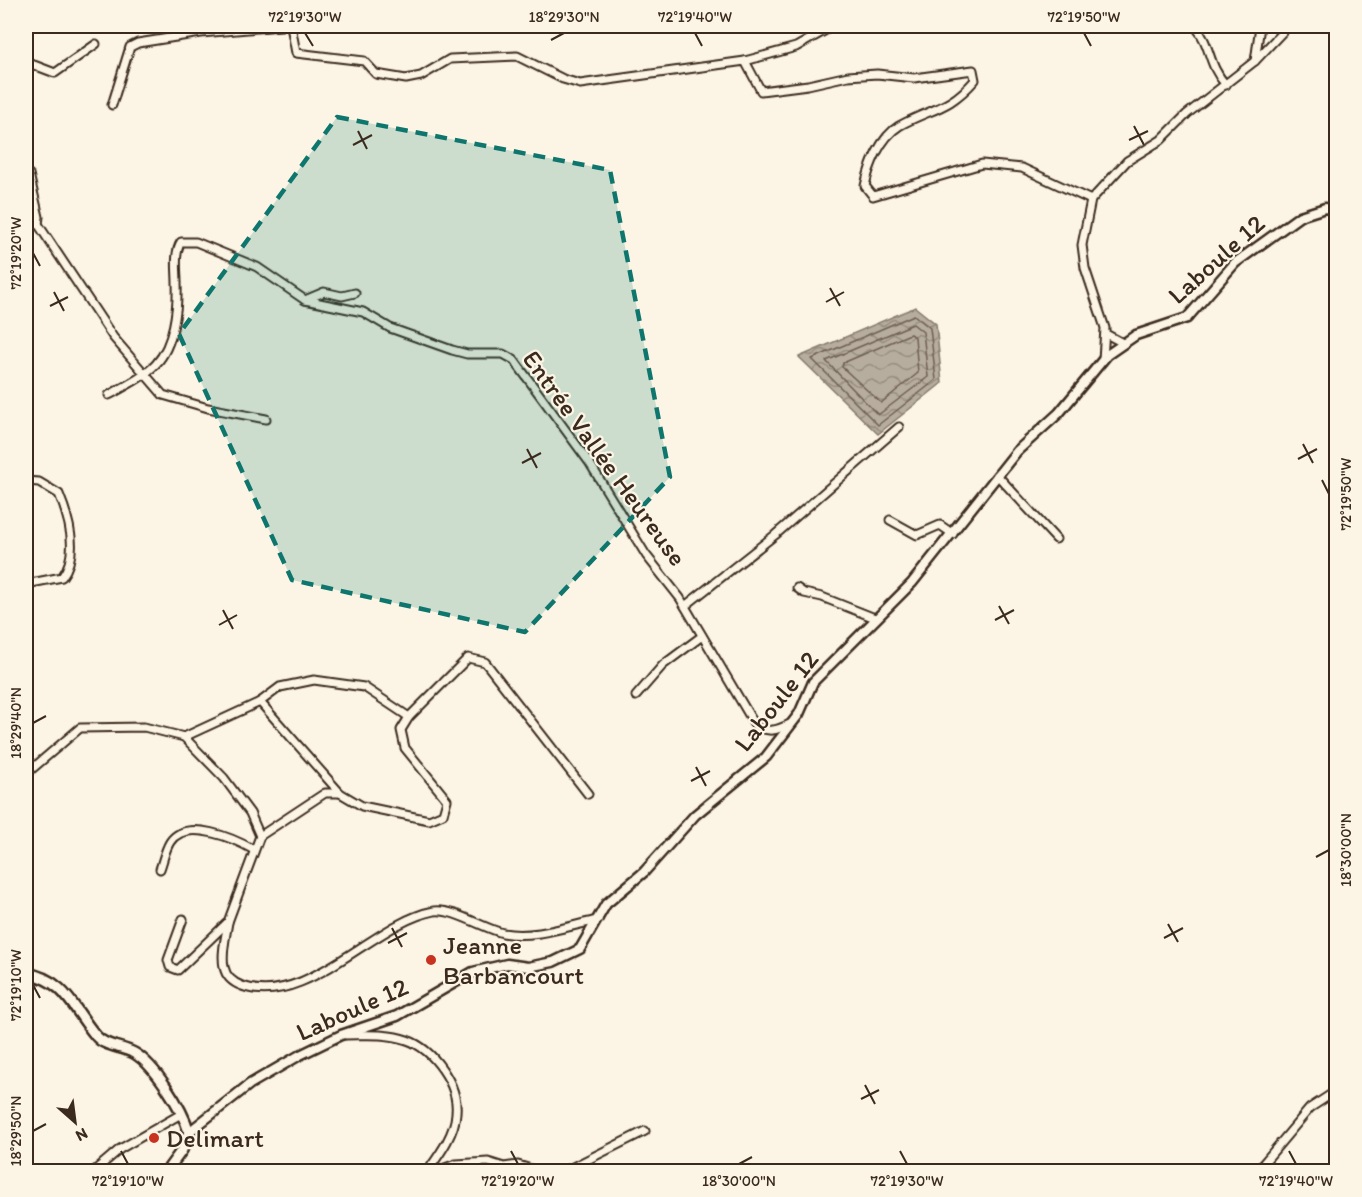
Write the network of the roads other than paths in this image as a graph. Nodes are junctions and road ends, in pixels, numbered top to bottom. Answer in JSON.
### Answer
{"nodes":[{"id":1,"x":282,"y":26,"type":"edge"},
{"id":2,"x":291,"y":26,"type":"edge"},
{"id":3,"x":833,"y":26,"type":"edge"},
{"id":4,"x":1195,"y":26,"type":"edge"},
{"id":5,"x":1260,"y":26,"type":"edge"},
{"id":6,"x":1288,"y":26,"type":"edge"},
{"id":7,"x":96,"y":44,"type":"dead end"},
{"id":8,"x":745,"y":61,"type":"junction"},
{"id":9,"x":1255,"y":61,"type":"junction"},
{"id":10,"x":26,"y":63,"type":"edge"},
{"id":11,"x":1226,"y":85,"type":"junction"},
{"id":12,"x":26,"y":97,"type":"edge"},
{"id":13,"x":112,"y":105,"type":"dead end"},
{"id":14,"x":27,"y":106,"type":"dead end"},
{"id":15,"x":30,"y":174,"type":"dead end"},
{"id":16,"x":1091,"y":200,"type":"junction"},
{"id":17,"x":1336,"y":210,"type":"edge"},
{"id":18,"x":31,"y":225,"type":"edge"},
{"id":19,"x":26,"y":247,"type":"edge"},
{"id":20,"x":355,"y":293,"type":"dead end"},
{"id":21,"x":305,"y":300,"type":"junction"},
{"id":22,"x":1106,"y":334,"type":"junction"},
{"id":23,"x":1121,"y":342,"type":"junction"},
{"id":24,"x":1103,"y":360,"type":"junction"},
{"id":25,"x":146,"y":373,"type":"junction"},
{"id":26,"x":109,"y":395,"type":"dead end"},
{"id":27,"x":266,"y":419,"type":"dead end"},
{"id":28,"x":899,"y":427,"type":"dead end"},
{"id":29,"x":997,"y":475,"type":"junction"},
{"id":30,"x":26,"y":481,"type":"edge"},
{"id":31,"x":890,"y":520,"type":"dead end"},
{"id":32,"x":952,"y":534,"type":"junction"},
{"id":33,"x":1056,"y":539,"type":"dead end"},
{"id":34,"x":26,"y":584,"type":"edge"},
{"id":35,"x":797,"y":588,"type":"dead end"},
{"id":36,"x":685,"y":606,"type":"junction"},
{"id":37,"x":875,"y":618,"type":"junction"},
{"id":38,"x":702,"y":636,"type":"junction"},
{"id":39,"x":636,"y":696,"type":"dead end"},
{"id":40,"x":260,"y":702,"type":"junction"},
{"id":41,"x":409,"y":717,"type":"junction"},
{"id":42,"x":792,"y":723,"type":"junction"},
{"id":43,"x":184,"y":737,"type":"junction"},
{"id":44,"x":26,"y":774,"type":"edge"},
{"id":45,"x":340,"y":793,"type":"junction"},
{"id":46,"x":588,"y":794,"type":"dead end"},
{"id":47,"x":260,"y":837,"type":"junction"},
{"id":48,"x":254,"y":850,"type":"junction"},
{"id":49,"x":160,"y":869,"type":"dead end"},
{"id":50,"x":183,"y":919,"type":"dead end"},
{"id":51,"x":598,"y":920,"type":"junction"},
{"id":52,"x":228,"y":922,"type":"junction"},
{"id":53,"x":26,"y":973,"type":"edge"},
{"id":54,"x":341,"y":1035,"type":"junction"},
{"id":55,"x":1336,"y":1091,"type":"edge"},
{"id":56,"x":181,"y":1114,"type":"junction"},
{"id":57,"x":645,"y":1131,"type":"dead end"},
{"id":58,"x":189,"y":1132,"type":"junction"},
{"id":59,"x":93,"y":1172,"type":"edge"},
{"id":60,"x":166,"y":1172,"type":"edge"},
{"id":61,"x":427,"y":1172,"type":"edge"},
{"id":62,"x":434,"y":1172,"type":"edge"},
{"id":63,"x":541,"y":1172,"type":"edge"},
{"id":64,"x":558,"y":1172,"type":"edge"},
{"id":65,"x":1256,"y":1172,"type":"edge"}],
"edges":[{"from":1,"to":13,"type":"street"},
{"from":2,"to":8,"type":"street"},
{"from":3,"to":8,"type":"street"},
{"from":4,"to":11,"type":"street"},
{"from":5,"to":9,"type":"street"},
{"from":6,"to":9,"type":"street"},
{"from":7,"to":10,"type":"street"},
{"from":8,"to":16,"type":"street"},
{"from":9,"to":11,"type":"street"},
{"from":11,"to":16,"type":"street"},
{"from":12,"to":14,"type":"street"},
{"from":15,"to":18,"type":"street"},
{"from":16,"to":22,"type":"street"},
{"from":17,"to":23,"type":"street","name":"Laboule 12"},
{"from":18,"to":19,"type":"street"},
{"from":18,"to":25,"type":"street"},
{"from":20,"to":21,"type":"street"},
{"from":21,"to":25,"type":"street","name":"Entrée Vallée Heureuse"},
{"from":21,"to":36,"type":"street","name":"Entrée Vallée Heureuse"},
{"from":22,"to":23,"type":"street"},
{"from":22,"to":24,"type":"street"},
{"from":23,"to":24,"type":"street","name":"Laboule 12"},
{"from":24,"to":29,"type":"street","name":"Laboule 12"},
{"from":25,"to":26,"type":"street"},
{"from":25,"to":27,"type":"street"},
{"from":28,"to":36,"type":"street"},
{"from":29,"to":32,"type":"street","name":"Laboule 12"},
{"from":29,"to":33,"type":"street"},
{"from":30,"to":34,"type":"street"},
{"from":31,"to":32,"type":"street"},
{"from":32,"to":37,"type":"street","name":"Laboule 12"},
{"from":35,"to":37,"type":"street"},
{"from":36,"to":38,"type":"street","name":"Entrée Vallée Heureuse"},
{"from":37,"to":42,"type":"street","name":"Laboule 12"},
{"from":38,"to":39,"type":"street"},
{"from":38,"to":42,"type":"street","name":"Entrée Vallée Heureuse"},
{"from":40,"to":41,"type":"street"},
{"from":40,"to":43,"type":"street"},
{"from":40,"to":45,"type":"street"},
{"from":41,"to":45,"type":"street"},
{"from":41,"to":46,"type":"street"},
{"from":42,"to":51,"type":"street","name":"Laboule 12"},
{"from":43,"to":44,"type":"street"},
{"from":43,"to":47,"type":"street"},
{"from":45,"to":47,"type":"street"},
{"from":47,"to":48,"type":"street"},
{"from":48,"to":49,"type":"street"},
{"from":48,"to":52,"type":"street"},
{"from":50,"to":52,"type":"street"},
{"from":51,"to":52,"type":"street"},
{"from":51,"to":54,"type":"street","name":"Laboule 12"},
{"from":53,"to":56,"type":"main road"},
{"from":54,"to":58,"type":"street","name":"Laboule 12"},
{"from":54,"to":61,"type":"street"},
{"from":55,"to":65,"type":"street"},
{"from":56,"to":58,"type":"main road"},
{"from":56,"to":59,"type":"street"},
{"from":57,"to":64,"type":"street"},
{"from":58,"to":60,"type":"main road"},
{"from":62,"to":63,"type":"street"}]}
